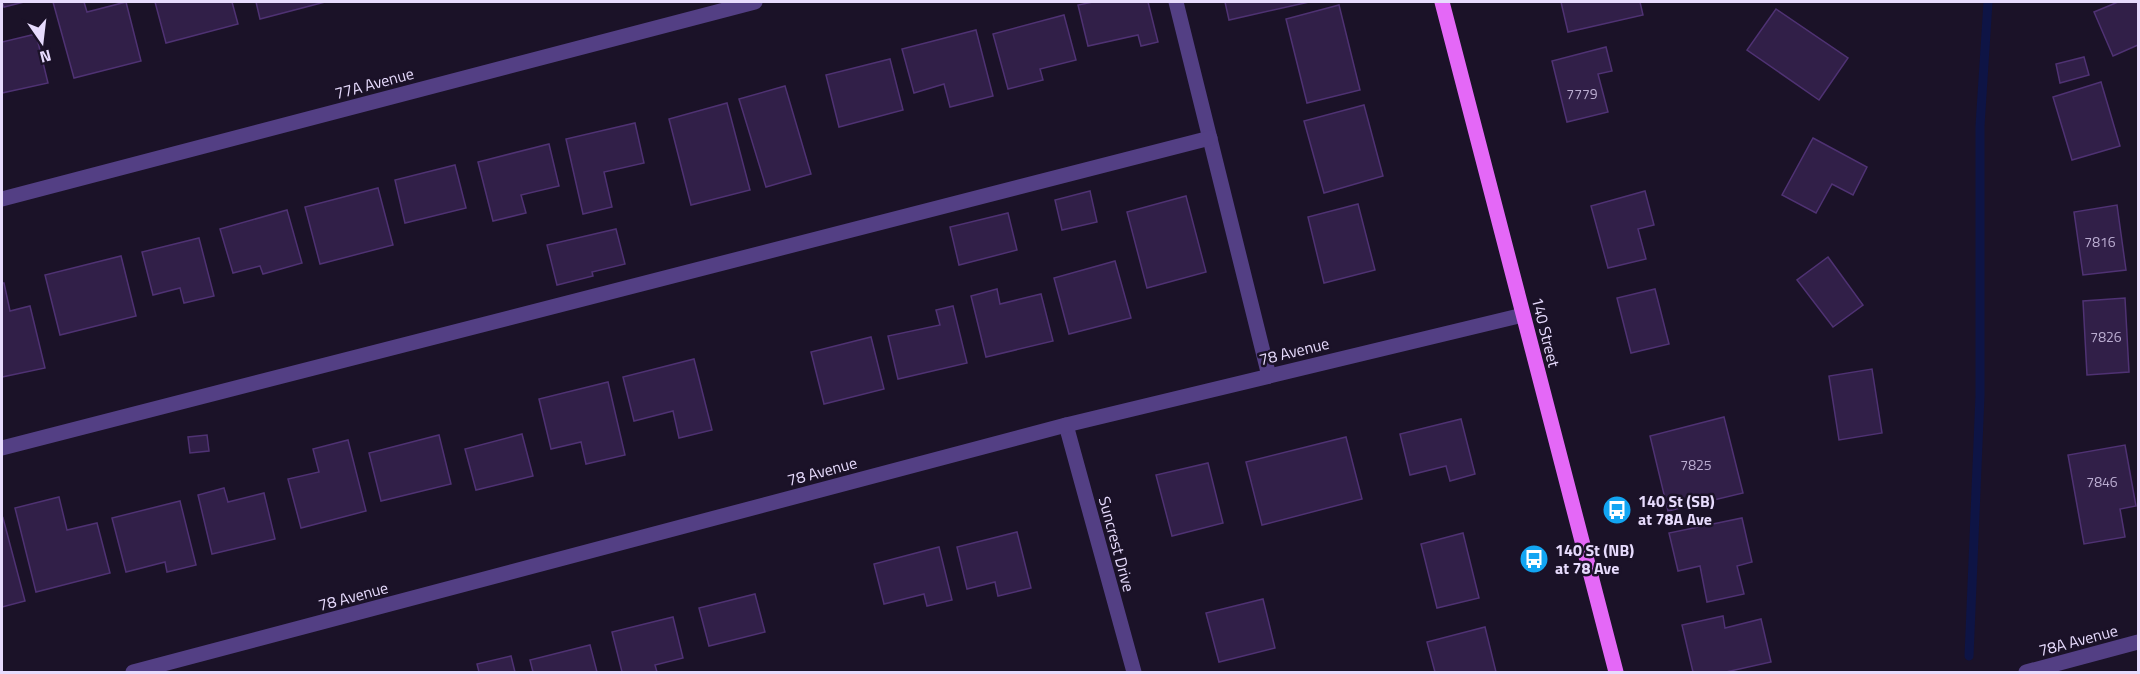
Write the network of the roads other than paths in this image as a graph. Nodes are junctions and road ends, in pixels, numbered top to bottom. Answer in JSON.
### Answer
{"nodes":[{"id":1,"x":755,"y":2,"type":"edge"},
{"id":2,"x":1176,"y":2,"type":"edge"},
{"id":3,"x":1442,"y":2,"type":"edge"},
{"id":4,"x":1210,"y":138,"type":"junction"},
{"id":5,"x":2,"y":199,"type":"edge"},
{"id":6,"x":1523,"y":315,"type":"junction"},
{"id":7,"x":1269,"y":376,"type":"junction"},
{"id":8,"x":1066,"y":425,"type":"junction"},
{"id":9,"x":2,"y":448,"type":"edge"},
{"id":10,"x":2139,"y":642,"type":"edge"},
{"id":11,"x":133,"y":672,"type":"edge"},
{"id":12,"x":1134,"y":672,"type":"edge"},
{"id":13,"x":1616,"y":672,"type":"edge"},
{"id":14,"x":2026,"y":672,"type":"edge"}],
"edges":[{"from":1,"to":5,"type":"street","name":"77A Avenue"},
{"from":2,"to":4,"type":"street"},
{"from":3,"to":6,"type":"main road","name":"140 Street"},
{"from":4,"to":7,"type":"street"},
{"from":4,"to":9,"type":"street"},
{"from":6,"to":7,"type":"street","name":"78 Avenue"},
{"from":6,"to":13,"type":"main road","name":"140 Street"},
{"from":7,"to":8,"type":"street","name":"78 Avenue"},
{"from":8,"to":11,"type":"street","name":"78 Avenue"},
{"from":8,"to":12,"type":"street","name":"Suncrest Drive"},
{"from":10,"to":14,"type":"street","name":"78A Avenue"}]}
